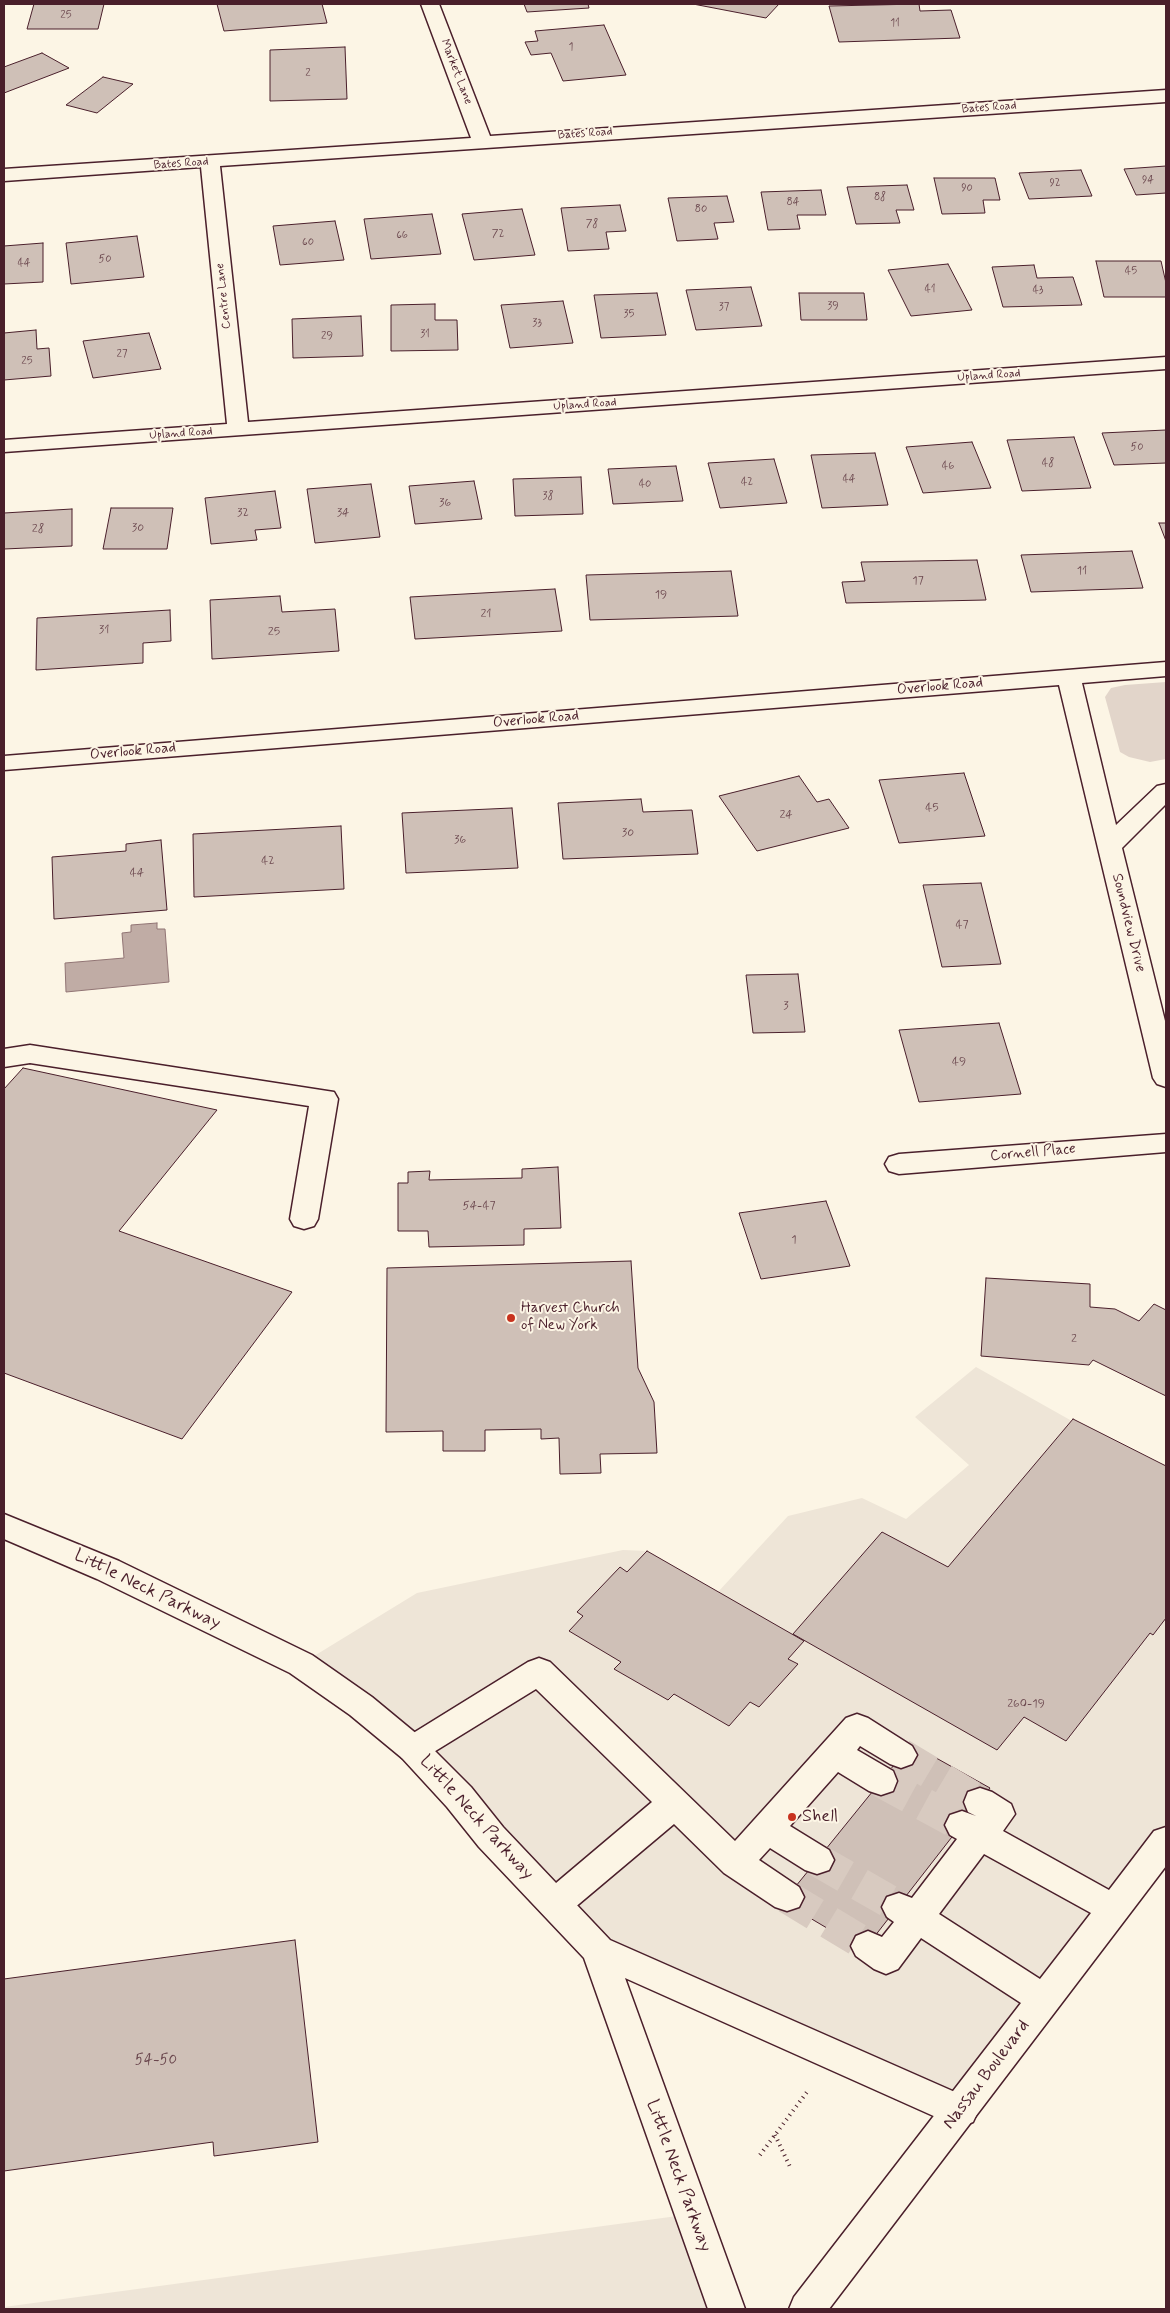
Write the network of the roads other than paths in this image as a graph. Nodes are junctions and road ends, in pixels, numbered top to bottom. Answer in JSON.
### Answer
{"nodes":[{"id":1,"x":430,"y":4,"type":"edge"},
{"id":2,"x":1166,"y":96,"type":"edge"},
{"id":3,"x":482,"y":141,"type":"junction"},
{"id":4,"x":210,"y":162,"type":"junction"},
{"id":5,"x":4,"y":175,"type":"edge"},
{"id":6,"x":1166,"y":363,"type":"edge"},
{"id":7,"x":238,"y":430,"type":"junction"},
{"id":8,"x":4,"y":446,"type":"edge"},
{"id":9,"x":1166,"y":669,"type":"edge"},
{"id":10,"x":1069,"y":677,"type":"junction"},
{"id":11,"x":4,"y":763,"type":"edge"},
{"id":12,"x":1166,"y":791,"type":"edge"},
{"id":13,"x":1108,"y":846,"type":"junction"},
{"id":14,"x":4,"y":1058,"type":"edge"},
{"id":15,"x":1166,"y":1078,"type":"edge"},
{"id":16,"x":1166,"y":1143,"type":"edge"},
{"id":17,"x":899,"y":1164,"type":"dead end"},
{"id":18,"x":304,"y":1219,"type":"dead end"},
{"id":19,"x":4,"y":1526,"type":"edge"},
{"id":20,"x":414,"y":1749,"type":"junction"},
{"id":21,"x":835,"y":1753,"type":"junction"},
{"id":22,"x":901,"y":1755,"type":"tunnel mouth"},
{"id":23,"x":881,"y":1781,"type":"tunnel mouth"},
{"id":24,"x":675,"y":1803,"type":"junction"},
{"id":25,"x":767,"y":1829,"type":"junction"},
{"id":26,"x":1165,"y":1846,"type":"edge"},
{"id":27,"x":817,"y":1860,"type":"tunnel mouth"},
{"id":28,"x":736,"y":1862,"type":"junction"},
{"id":29,"x":787,"y":1897,"type":"tunnel mouth"},
{"id":30,"x":555,"y":1904,"type":"junction"},
{"id":31,"x":1114,"y":1909,"type":"junction"},
{"id":32,"x":908,"y":1912,"type":"junction"},
{"id":33,"x":868,"y":1946,"type":"tunnel mouth"},
{"id":34,"x":598,"y":1950,"type":"junction"},
{"id":35,"x":1044,"y":2000,"type":"junction"},
{"id":36,"x":960,"y":2111,"type":"junction"},
{"id":37,"x":726,"y":2309,"type":"edge"},
{"id":38,"x":807,"y":2309,"type":"edge"}],
"edges":[{"from":1,"to":3,"type":"street","name":"Market Lane"},
{"from":2,"to":3,"type":"street","name":"Bates Road"},
{"from":3,"to":4,"type":"street","name":"Bates Road"},
{"from":4,"to":5,"type":"street","name":"Bates Road"},
{"from":4,"to":7,"type":"street","name":"Centre Lane"},
{"from":6,"to":7,"type":"street","name":"Upland Road"},
{"from":7,"to":8,"type":"street","name":"Upland Road"},
{"from":9,"to":10,"type":"street","name":"Overlook Road"},
{"from":10,"to":11,"type":"street","name":"Overlook Road"},
{"from":10,"to":13,"type":"street"},
{"from":12,"to":13,"type":"street"},
{"from":13,"to":15,"type":"street","name":"Soundview Drive"},
{"from":14,"to":18,"type":"street"},
{"from":16,"to":17,"type":"street","name":"Cornell Place"},
{"from":19,"to":20,"type":"street","name":"Little Neck Parkway"},
{"from":20,"to":24,"type":"street"},
{"from":20,"to":30,"type":"street","name":"Little Neck Parkway"},
{"from":21,"to":22,"type":"street"},
{"from":21,"to":23,"type":"street"},
{"from":21,"to":25,"type":"street"},
{"from":24,"to":28,"type":"street"},
{"from":24,"to":30,"type":"street"},
{"from":25,"to":27,"type":"street"},
{"from":25,"to":28,"type":"street"},
{"from":26,"to":31,"type":"street","name":"Nassau Boulevard"},
{"from":28,"to":29,"type":"street"},
{"from":30,"to":34,"type":"street","name":"Little Neck Parkway"},
{"from":31,"to":32,"type":"street"},
{"from":31,"to":35,"type":"street","name":"Nassau Boulevard"},
{"from":32,"to":33,"type":"street"},
{"from":32,"to":35,"type":"street"},
{"from":34,"to":36,"type":"street"},
{"from":34,"to":37,"type":"street","name":"Little Neck Parkway"},
{"from":35,"to":36,"type":"street","name":"Nassau Boulevard"},
{"from":36,"to":38,"type":"street","name":"Nassau Boulevard"}]}
